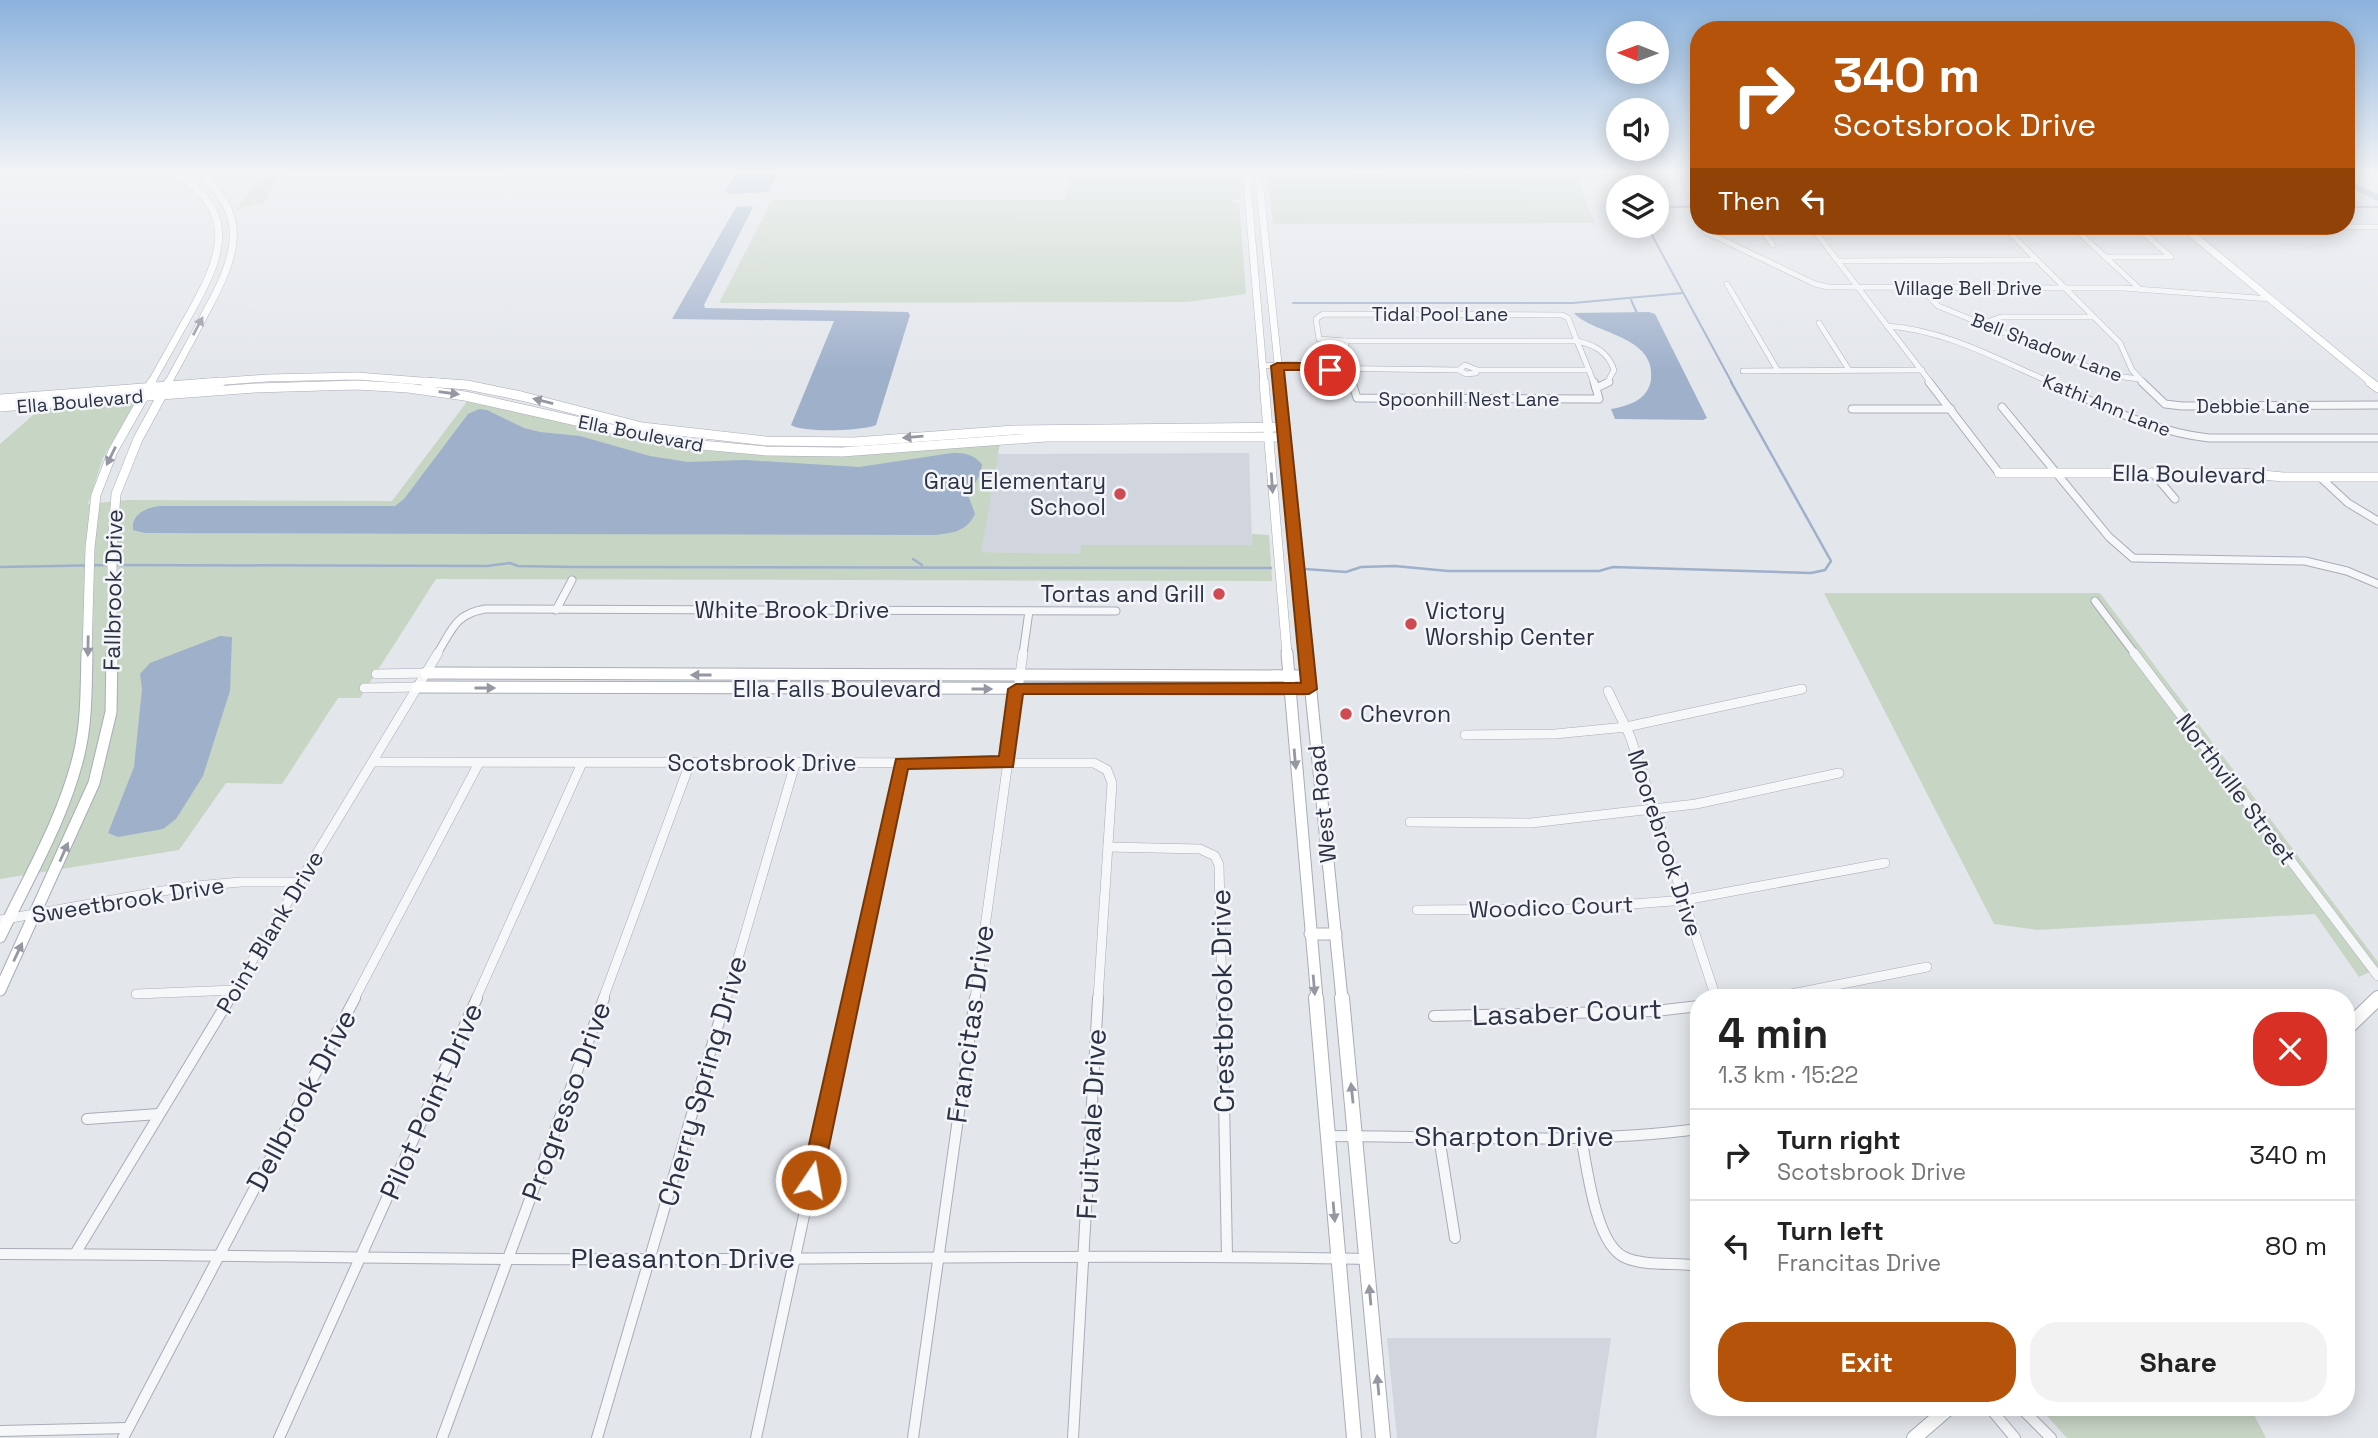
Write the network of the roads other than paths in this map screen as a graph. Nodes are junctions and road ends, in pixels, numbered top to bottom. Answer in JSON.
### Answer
{"nodes":[{"id":1,"x":221,"y":237,"type":"edge"},
{"id":2,"x":236,"y":237,"type":"edge"},
{"id":3,"x":1251,"y":237,"type":"edge"},
{"id":4,"x":1265,"y":237,"type":"edge"},
{"id":5,"x":1712,"y":237,"type":"edge"},
{"id":6,"x":1768,"y":237,"type":"edge"},
{"id":7,"x":1820,"y":237,"type":"edge"},
{"id":8,"x":2014,"y":237,"type":"edge"},
{"id":9,"x":2084,"y":237,"type":"edge"},
{"id":10,"x":2148,"y":237,"type":"edge"},
{"id":11,"x":2195,"y":237,"type":"edge"},
{"id":12,"x":1773,"y":245,"type":"dead end"},
{"id":13,"x":2106,"y":257,"type":"junction"},
{"id":14,"x":2036,"y":260,"type":"junction"},
{"id":15,"x":1838,"y":261,"type":"junction"},
{"id":16,"x":1255,"y":277,"type":"junction"},
{"id":17,"x":1268,"y":277,"type":"junction"},
{"id":18,"x":1727,"y":284,"type":"dead end"},
{"id":19,"x":1858,"y":287,"type":"junction"},
{"id":20,"x":2065,"y":288,"type":"junction"},
{"id":21,"x":1922,"y":289,"type":"junction"},
{"id":22,"x":2141,"y":290,"type":"junction"},
{"id":23,"x":2268,"y":297,"type":"junction"},
{"id":24,"x":1259,"y":317,"type":"junction"},
{"id":25,"x":1272,"y":317,"type":"junction"},
{"id":26,"x":2094,"y":317,"type":"junction"},
{"id":27,"x":1819,"y":323,"type":"dead end"},
{"id":28,"x":1985,"y":323,"type":"junction"},
{"id":29,"x":1887,"y":326,"type":"junction"},
{"id":30,"x":1345,"y":341,"type":"junction"},
{"id":31,"x":1578,"y":341,"type":"junction"},
{"id":32,"x":1261,"y":366,"type":"junction"},
{"id":33,"x":1278,"y":366,"type":"junction"},
{"id":34,"x":1349,"y":370,"type":"junction"},
{"id":35,"x":1589,"y":370,"type":"junction"},
{"id":36,"x":1778,"y":370,"type":"junction"},
{"id":37,"x":1849,"y":370,"type":"junction"},
{"id":38,"x":1922,"y":370,"type":"junction"},
{"id":39,"x":1743,"y":371,"type":"dead end"},
{"id":40,"x":369,"y":376,"type":"junction"},
{"id":41,"x":2139,"y":379,"type":"junction"},
{"id":42,"x":361,"y":385,"type":"junction"},
{"id":43,"x":1596,"y":388,"type":"junction"},
{"id":44,"x":2378,"y":388,"type":"edge"},
{"id":45,"x":164,"y":390,"type":"junction"},
{"id":46,"x":494,"y":390,"type":"junction"},
{"id":47,"x":146,"y":392,"type":"junction"},
{"id":48,"x":483,"y":398,"type":"junction"},
{"id":49,"x":0,"y":399,"type":"edge"},
{"id":50,"x":2378,"y":405,"type":"edge"},
{"id":51,"x":0,"y":407,"type":"edge"},
{"id":52,"x":2003,"y":407,"type":"dead end"},
{"id":53,"x":1852,"y":409,"type":"dead end"},
{"id":54,"x":1951,"y":409,"type":"junction"},
{"id":55,"x":1268,"y":432,"type":"junction"},
{"id":56,"x":1285,"y":432,"type":"junction"},
{"id":57,"x":1011,"y":434,"type":"junction"},
{"id":58,"x":2378,"y":438,"type":"edge"},
{"id":59,"x":744,"y":440,"type":"junction"},
{"id":60,"x":738,"y":449,"type":"junction"},
{"id":61,"x":2056,"y":472,"type":"junction"},
{"id":62,"x":2152,"y":472,"type":"junction"},
{"id":63,"x":1999,"y":473,"type":"joint"},
{"id":64,"x":2320,"y":477,"type":"junction"},
{"id":65,"x":2378,"y":477,"type":"edge"},
{"id":66,"x":119,"y":483,"type":"junction"},
{"id":67,"x":99,"y":487,"type":"junction"},
{"id":68,"x":2175,"y":499,"type":"dead end"},
{"id":69,"x":2378,"y":521,"type":"edge"},
{"id":70,"x":112,"y":551,"type":"junction"},
{"id":71,"x":89,"y":559,"type":"junction"},
{"id":72,"x":572,"y":580,"type":"dead end"},
{"id":73,"x":2378,"y":584,"type":"edge"},
{"id":74,"x":2095,"y":601,"type":"dead end"},
{"id":75,"x":556,"y":610,"type":"junction"},
{"id":76,"x":1029,"y":611,"type":"junction"},
{"id":77,"x":1116,"y":611,"type":"dead end"},
{"id":78,"x":468,"y":612,"type":"joint"},
{"id":79,"x":426,"y":673,"type":"junction"},
{"id":80,"x":376,"y":674,"type":"dead end"},
{"id":81,"x":624,"y":675,"type":"junction"},
{"id":82,"x":799,"y":675,"type":"junction"},
{"id":83,"x":1018,"y":675,"type":"junction"},
{"id":84,"x":1308,"y":676,"type":"junction"},
{"id":85,"x":1289,"y":682,"type":"junction"},
{"id":86,"x":417,"y":687,"type":"junction"},
{"id":87,"x":364,"y":688,"type":"dead end"},
{"id":88,"x":617,"y":689,"type":"junction"},
{"id":89,"x":794,"y":689,"type":"junction"},
{"id":90,"x":1016,"y":689,"type":"junction"},
{"id":91,"x":1309,"y":689,"type":"junction"},
{"id":92,"x":1802,"y":689,"type":"dead end"},
{"id":93,"x":1608,"y":691,"type":"dead end"},
{"id":94,"x":1626,"y":727,"type":"junction"},
{"id":95,"x":1465,"y":735,"type":"dead end"},
{"id":96,"x":103,"y":750,"type":"junction"},
{"id":97,"x":79,"y":756,"type":"junction"},
{"id":98,"x":373,"y":762,"type":"junction"},
{"id":99,"x":1007,"y":762,"type":"junction"},
{"id":100,"x":479,"y":763,"type":"junction"},
{"id":101,"x":582,"y":763,"type":"junction"},
{"id":102,"x":690,"y":763,"type":"junction"},
{"id":103,"x":901,"y":763,"type":"junction"},
{"id":104,"x":795,"y":764,"type":"junction"},
{"id":105,"x":1839,"y":773,"type":"dead end"},
{"id":106,"x":1654,"y":808,"type":"junction"},
{"id":107,"x":1300,"y":810,"type":"junction"},
{"id":108,"x":1322,"y":810,"type":"junction"},
{"id":109,"x":1111,"y":811,"type":"joint"},
{"id":110,"x":1410,"y":822,"type":"dead end"},
{"id":111,"x":1108,"y":847,"type":"junction"},
{"id":112,"x":1885,"y":863,"type":"dead end"},
{"id":113,"x":299,"y":882,"type":"junction"},
{"id":114,"x":1685,"y":900,"type":"junction"},
{"id":115,"x":1417,"y":910,"type":"dead end"},
{"id":116,"x":36,"y":914,"type":"junction"},
{"id":117,"x":5,"y":919,"type":"edge"},
{"id":118,"x":1310,"y":933,"type":"junction"},
{"id":119,"x":1336,"y":934,"type":"junction"},
{"id":120,"x":0,"y":937,"type":"edge"},
{"id":121,"x":1927,"y":967,"type":"dead end"},
{"id":122,"x":2378,"y":976,"type":"edge"},
{"id":123,"x":1713,"y":989,"type":"edge"},
{"id":124,"x":1816,"y":989,"type":"edge"},
{"id":125,"x":0,"y":990,"type":"edge"},
{"id":126,"x":235,"y":990,"type":"junction"},
{"id":127,"x":136,"y":994,"type":"dead end"},
{"id":128,"x":2378,"y":998,"type":"edge"},
{"id":129,"x":1690,"y":1007,"type":"edge"},
{"id":130,"x":1434,"y":1016,"type":"dead end"},
{"id":131,"x":2355,"y":1020,"type":"edge"},
{"id":132,"x":159,"y":1114,"type":"junction"},
{"id":133,"x":87,"y":1119,"type":"dead end"},
{"id":134,"x":1690,"y":1130,"type":"edge"},
{"id":135,"x":1328,"y":1136,"type":"junction"},
{"id":136,"x":1356,"y":1137,"type":"junction"},
{"id":137,"x":1439,"y":1137,"type":"junction"},
{"id":138,"x":1581,"y":1137,"type":"junction"},
{"id":139,"x":1455,"y":1238,"type":"dead end"},
{"id":140,"x":0,"y":1254,"type":"edge"},
{"id":141,"x":75,"y":1254,"type":"junction"},
{"id":142,"x":220,"y":1254,"type":"junction"},
{"id":143,"x":361,"y":1256,"type":"junction"},
{"id":144,"x":1227,"y":1256,"type":"junction"},
{"id":145,"x":1084,"y":1257,"type":"junction"},
{"id":146,"x":650,"y":1258,"type":"junction"},
{"id":147,"x":794,"y":1258,"type":"junction"},
{"id":148,"x":937,"y":1258,"type":"junction"},
{"id":149,"x":1338,"y":1258,"type":"junction"},
{"id":150,"x":508,"y":1259,"type":"junction"},
{"id":151,"x":1367,"y":1259,"type":"junction"},
{"id":152,"x":1690,"y":1265,"type":"edge"},
{"id":153,"x":1940,"y":1416,"type":"edge"},
{"id":154,"x":1997,"y":1416,"type":"edge"},
{"id":155,"x":2029,"y":1416,"type":"edge"},
{"id":156,"x":0,"y":1431,"type":"edge"},
{"id":157,"x":126,"y":1433,"type":"edge"},
{"id":158,"x":279,"y":1438,"type":"edge"},
{"id":159,"x":442,"y":1438,"type":"edge"},
{"id":160,"x":597,"y":1438,"type":"edge"},
{"id":161,"x":756,"y":1438,"type":"edge"},
{"id":162,"x":912,"y":1438,"type":"edge"},
{"id":163,"x":1073,"y":1438,"type":"edge"},
{"id":164,"x":1353,"y":1438,"type":"edge"},
{"id":165,"x":1383,"y":1438,"type":"edge"},
{"id":166,"x":1914,"y":1438,"type":"edge"},
{"id":167,"x":2015,"y":1438,"type":"edge"},
{"id":168,"x":2051,"y":1438,"type":"edge"}],
"edges":[{"from":1,"to":47,"type":"main road","name":"Fallbrook Drive"},
{"from":45,"to":2,"type":"main road","name":"Fallbrook Drive","one_way":true},
{"from":3,"to":16,"type":"main road","name":"West Road"},
{"from":4,"to":17,"type":"main road","name":"West Road"},
{"from":5,"to":19,"type":"street","name":"Village Bell Drive"},
{"from":6,"to":12,"type":"street"},
{"from":7,"to":15,"type":"street"},
{"from":8,"to":14,"type":"street"},
{"from":9,"to":13,"type":"street"},
{"from":10,"to":13,"type":"street"},
{"from":11,"to":23,"type":"main road"},
{"from":13,"to":22,"type":"street"},
{"from":14,"to":15,"type":"street"},
{"from":14,"to":20,"type":"street"},
{"from":15,"to":19,"type":"street"},
{"from":16,"to":17,"type":"main road"},
{"from":16,"to":24,"type":"main road","name":"West Road"},
{"from":17,"to":25,"type":"main road","name":"West Road"},
{"from":18,"to":36,"type":"street"},
{"from":19,"to":21,"type":"street","name":"Village Bell Drive"},
{"from":19,"to":29,"type":"street"},
{"from":20,"to":21,"type":"street","name":"Village Bell Drive"},
{"from":20,"to":22,"type":"street","name":"Village Bell Drive"},
{"from":20,"to":26,"type":"street"},
{"from":21,"to":28,"type":"street","name":"Bell Shadow Lane"},
{"from":22,"to":23,"type":"street","name":"Village Bell Drive"},
{"from":23,"to":44,"type":"main road"},
{"from":24,"to":25,"type":"main road"},
{"from":24,"to":32,"type":"main road","name":"West Road"},
{"from":25,"to":33,"type":"main road","name":"West Road"},
{"from":26,"to":28,"type":"street"},
{"from":26,"to":41,"type":"street"},
{"from":27,"to":37,"type":"street"},
{"from":28,"to":41,"type":"street","name":"Bell Shadow Lane"},
{"from":29,"to":38,"type":"street"},
{"from":29,"to":58,"type":"street","name":"Kathi Ann Lane"},
{"from":30,"to":31,"type":"street"},
{"from":30,"to":31,"type":"street","name":"Tidal Pool Lane"},
{"from":30,"to":34,"type":"street","name":"Spoonhill Nest Lane"},
{"from":31,"to":35,"type":"street"},
{"from":31,"to":43,"type":"street"},
{"from":32,"to":33,"type":"street"},
{"from":32,"to":55,"type":"main road","name":"West Road"},
{"from":33,"to":34,"type":"street"},
{"from":33,"to":56,"type":"main road","name":"West Road"},
{"from":34,"to":35,"type":"street"},
{"from":34,"to":43,"type":"street","name":"Spoonhill Nest Lane"},
{"from":35,"to":43,"type":"street"},
{"from":36,"to":37,"type":"street"},
{"from":36,"to":39,"type":"street"},
{"from":37,"to":38,"type":"street"},
{"from":38,"to":54,"type":"street"},
{"from":40,"to":42,"type":"main road"},
{"from":40,"to":45,"type":"main road","name":"Ella Boulevard"},
{"from":40,"to":46,"type":"main road","name":"Ella Boulevard"},
{"from":41,"to":50,"type":"street","name":"Debbie Lane"},
{"from":42,"to":45,"type":"main road","name":"Ella Boulevard"},
{"from":42,"to":48,"type":"main road","name":"Ella Boulevard","one_way":true},
{"from":45,"to":47,"type":"main road","name":"Ella Boulevard"},
{"from":45,"to":66,"type":"main road","name":"Fallbrook Drive"},
{"from":46,"to":48,"type":"main road"},
{"from":59,"to":46,"type":"main road","name":"Ella Boulevard","one_way":true},
{"from":47,"to":49,"type":"main road","name":"Ella Boulevard"},
{"from":47,"to":51,"type":"main road","name":"Ella Boulevard"},
{"from":47,"to":67,"type":"main road","name":"Fallbrook Drive","one_way":true},
{"from":48,"to":60,"type":"main road","name":"Ella Boulevard"},
{"from":52,"to":61,"type":"street"},
{"from":53,"to":54,"type":"street"},
{"from":54,"to":63,"type":"street"},
{"from":55,"to":56,"type":"main road","name":"Ella Boulevard"},
{"from":55,"to":57,"type":"main road","name":"Ella Boulevard"},
{"from":55,"to":85,"type":"main road","name":"West Road","one_way":true},
{"from":56,"to":84,"type":"main road","name":"West Road"},
{"from":57,"to":59,"type":"main road","name":"Ella Boulevard","one_way":true},
{"from":57,"to":60,"type":"main road","name":"Ella Boulevard"},
{"from":59,"to":60,"type":"main road"},
{"from":61,"to":62,"type":"main road","name":"Ella Boulevard"},
{"from":61,"to":63,"type":"main road","name":"Ella Boulevard"},
{"from":61,"to":73,"type":"street"},
{"from":62,"to":64,"type":"main road","name":"Ella Boulevard"},
{"from":62,"to":68,"type":"street"},
{"from":64,"to":65,"type":"main road","name":"Ella Boulevard"},
{"from":64,"to":69,"type":"street"},
{"from":66,"to":67,"type":"main road"},
{"from":66,"to":70,"type":"main road","name":"Fallbrook Drive"},
{"from":67,"to":71,"type":"main road","name":"Fallbrook Drive"},
{"from":70,"to":71,"type":"main road"},
{"from":70,"to":96,"type":"main road","name":"Fallbrook Drive"},
{"from":71,"to":97,"type":"main road","name":"Fallbrook Drive","one_way":true},
{"from":72,"to":75,"type":"street"},
{"from":74,"to":122,"type":"street","name":"Northville Street"},
{"from":75,"to":76,"type":"street","name":"White Brook Drive"},
{"from":75,"to":78,"type":"street","name":"White Brook Drive"},
{"from":76,"to":77,"type":"street","name":"White Brook Drive"},
{"from":76,"to":83,"type":"street","name":"Francitas Drive"},
{"from":78,"to":79,"type":"street","name":"Point Blank Drive"},
{"from":79,"to":80,"type":"street","name":"Ella Falls Boulevard"},
{"from":79,"to":81,"type":"main road","name":"Ella Falls Boulevard"},
{"from":79,"to":86,"type":"street","name":"Point Blank Drive"},
{"from":82,"to":81,"type":"main road","name":"Ella Falls Boulevard","one_way":true},
{"from":81,"to":88,"type":"main road"},
{"from":82,"to":83,"type":"main road","name":"Ella Falls Boulevard"},
{"from":82,"to":89,"type":"main road"},
{"from":83,"to":85,"type":"main road","name":"Ella Falls Boulevard"},
{"from":83,"to":90,"type":"street","name":"Francitas Drive"},
{"from":84,"to":85,"type":"main road","name":"Ella Falls Boulevard"},
{"from":84,"to":91,"type":"main road","name":"West Road"},
{"from":85,"to":90,"type":"main road","name":"Ella Falls Boulevard"},
{"from":85,"to":91,"type":"main road","name":"Ella Falls Boulevard"},
{"from":85,"to":107,"type":"main road","name":"West Road","one_way":true},
{"from":86,"to":87,"type":"street","name":"Ella Falls Boulevard"},
{"from":86,"to":88,"type":"main road","name":"Ella Falls Boulevard","one_way":true},
{"from":86,"to":98,"type":"street","name":"Point Blank Drive"},
{"from":88,"to":89,"type":"main road","name":"Ella Falls Boulevard"},
{"from":89,"to":90,"type":"main road","name":"Ella Falls Boulevard","one_way":true},
{"from":90,"to":99,"type":"street","name":"Francitas Drive"},
{"from":91,"to":108,"type":"main road","name":"West Road"},
{"from":92,"to":94,"type":"street"},
{"from":93,"to":94,"type":"street","name":"Moorebrook Drive"},
{"from":94,"to":95,"type":"street"},
{"from":94,"to":106,"type":"street","name":"Moorebrook Drive"},
{"from":96,"to":97,"type":"main road"},
{"from":116,"to":96,"type":"main road","name":"Fallbrook Drive","one_way":true},
{"from":97,"to":117,"type":"main road","name":"Fallbrook Drive"},
{"from":98,"to":100,"type":"street","name":"Scotsbrook Drive"},
{"from":98,"to":113,"type":"street","name":"Point Blank Drive"},
{"from":99,"to":103,"type":"street","name":"Scotsbrook Drive"},
{"from":99,"to":109,"type":"street","name":"Scotsbrook Drive"},
{"from":99,"to":148,"type":"street","name":"Francitas Drive"},
{"from":100,"to":101,"type":"street","name":"Scotsbrook Drive"},
{"from":100,"to":142,"type":"street","name":"Dellbrook Drive"},
{"from":101,"to":102,"type":"street","name":"Scotsbrook Drive"},
{"from":101,"to":143,"type":"street","name":"Pilot Point Drive"},
{"from":102,"to":104,"type":"street","name":"Scotsbrook Drive"},
{"from":102,"to":150,"type":"street","name":"Progresso Drive"},
{"from":103,"to":104,"type":"street","name":"Scotsbrook Drive"},
{"from":103,"to":147,"type":"street"},
{"from":104,"to":146,"type":"street","name":"Cherry Spring Drive"},
{"from":105,"to":106,"type":"street"},
{"from":106,"to":110,"type":"street"},
{"from":106,"to":114,"type":"street","name":"Moorebrook Drive"},
{"from":107,"to":108,"type":"main road"},
{"from":107,"to":118,"type":"main road","name":"West Road"},
{"from":108,"to":119,"type":"main road","name":"West Road"},
{"from":109,"to":111,"type":"street","name":"Fruitvale Drive"},
{"from":111,"to":144,"type":"street","name":"Crestbrook Drive"},
{"from":111,"to":145,"type":"street","name":"Fruitvale Drive"},
{"from":112,"to":114,"type":"street","name":"Woodico Court"},
{"from":113,"to":116,"type":"street","name":"Sweetbrook Drive"},
{"from":113,"to":126,"type":"street","name":"Point Blank Drive"},
{"from":114,"to":115,"type":"street","name":"Woodico Court"},
{"from":114,"to":123,"type":"street","name":"Moorebrook Drive"},
{"from":116,"to":117,"type":"street","name":"Sweetbrook Drive"},
{"from":125,"to":116,"type":"main road","name":"Fallbrook Drive","one_way":true},
{"from":117,"to":120,"type":"main road","name":"Fallbrook Drive"},
{"from":118,"to":119,"type":"main road"},
{"from":118,"to":135,"type":"main road","name":"West Road","one_way":true},
{"from":136,"to":119,"type":"main road","name":"West Road","one_way":true},
{"from":121,"to":124,"type":"street"},
{"from":126,"to":127,"type":"street"},
{"from":126,"to":132,"type":"street","name":"Point Blank Drive"},
{"from":128,"to":131,"type":"main road"},
{"from":129,"to":130,"type":"street","name":"Lasaber Court"},
{"from":132,"to":133,"type":"street"},
{"from":132,"to":141,"type":"street","name":"Point Blank Drive"},
{"from":134,"to":138,"type":"street","name":"Sharpton Drive"},
{"from":135,"to":136,"type":"street","name":"Sharpton Drive"},
{"from":135,"to":149,"type":"main road","name":"West Road","one_way":true},
{"from":136,"to":137,"type":"street","name":"Sharpton Drive"},
{"from":136,"to":151,"type":"main road","name":"West Road"},
{"from":137,"to":138,"type":"street","name":"Sharpton Drive"},
{"from":137,"to":139,"type":"street"},
{"from":138,"to":152,"type":"street"},
{"from":140,"to":141,"type":"street","name":"Pleasanton Drive"},
{"from":141,"to":142,"type":"street","name":"Pleasanton Drive"},
{"from":142,"to":143,"type":"street","name":"Pleasanton Drive"},
{"from":142,"to":157,"type":"street","name":"Dellbrook Drive"},
{"from":143,"to":150,"type":"street","name":"Pleasanton Drive"},
{"from":143,"to":158,"type":"street","name":"Pilot Point Drive"},
{"from":144,"to":145,"type":"street","name":"Pleasanton Drive"},
{"from":144,"to":149,"type":"street","name":"Pleasanton Drive"},
{"from":145,"to":148,"type":"street","name":"Pleasanton Drive"},
{"from":145,"to":163,"type":"street","name":"Fruitvale Drive"},
{"from":146,"to":147,"type":"street","name":"Pleasanton Drive"},
{"from":146,"to":150,"type":"street","name":"Pleasanton Drive"},
{"from":146,"to":160,"type":"street","name":"Cherry Spring Drive"},
{"from":147,"to":148,"type":"street","name":"Pleasanton Drive"},
{"from":147,"to":161,"type":"street"},
{"from":148,"to":162,"type":"street","name":"Francitas Drive"},
{"from":149,"to":151,"type":"street","name":"Pleasanton Drive"},
{"from":149,"to":164,"type":"main road","name":"West Road"},
{"from":150,"to":159,"type":"street","name":"Progresso Drive"},
{"from":165,"to":151,"type":"main road","name":"West Road","one_way":true},
{"from":153,"to":166,"type":"main road"},
{"from":154,"to":167,"type":"street"},
{"from":155,"to":168,"type":"street"},
{"from":156,"to":157,"type":"street"}]}
